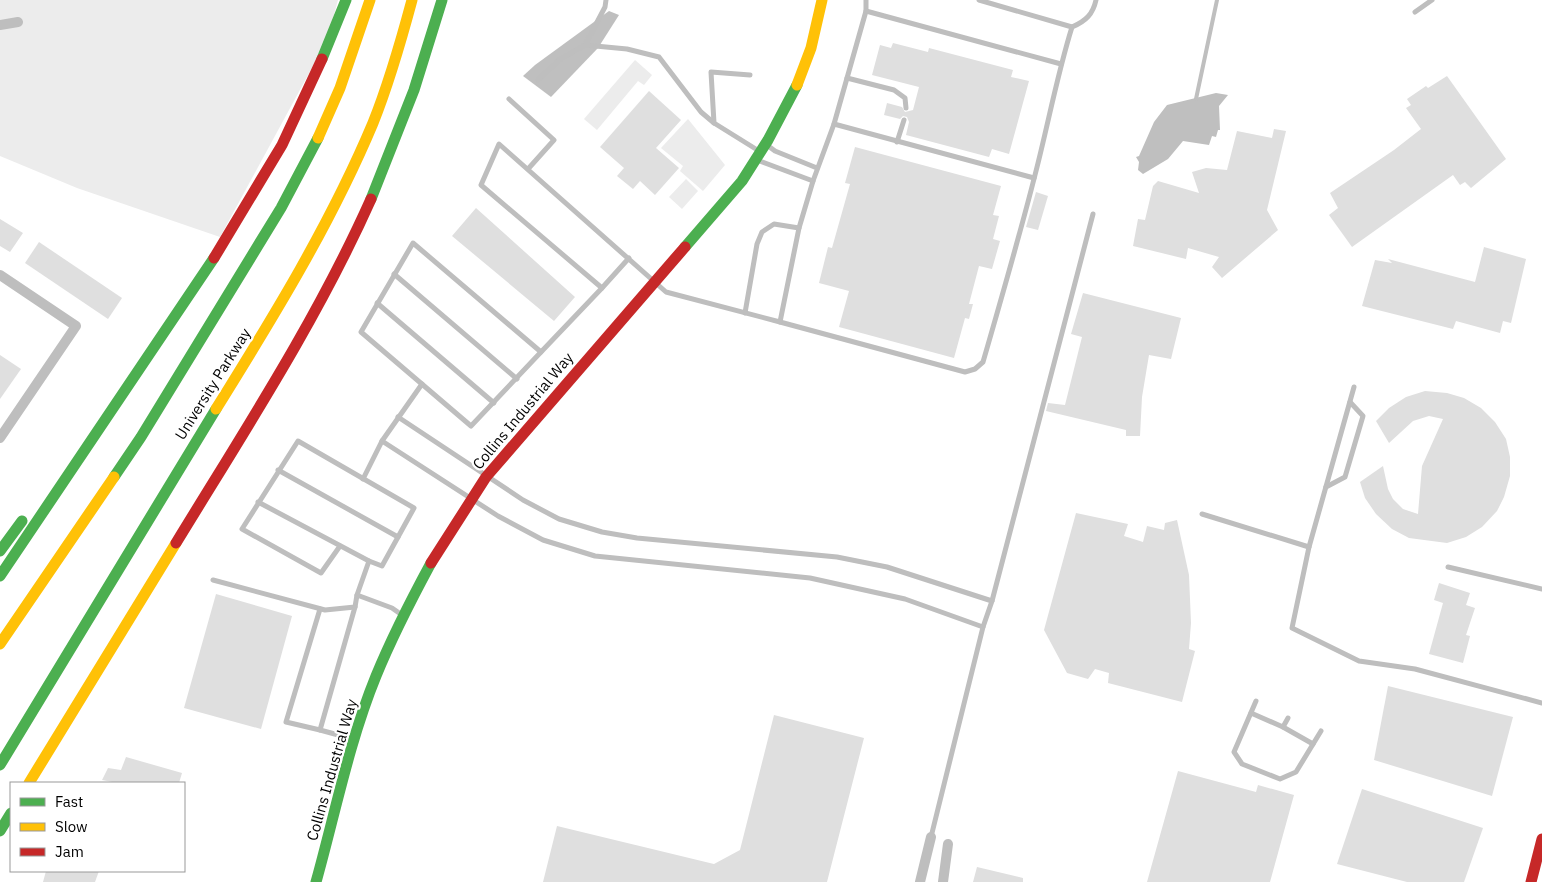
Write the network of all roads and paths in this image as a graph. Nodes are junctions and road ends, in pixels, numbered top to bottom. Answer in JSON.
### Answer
{"nodes":[{"id":1,"x":346,"y":0,"type":"edge"},
{"id":2,"x":370,"y":0,"type":"edge"},
{"id":3,"x":412,"y":0,"type":"edge"},
{"id":4,"x":442,"y":0,"type":"edge"},
{"id":5,"x":606,"y":0,"type":"edge"},
{"id":6,"x":822,"y":0,"type":"edge"},
{"id":7,"x":866,"y":0,"type":"edge"},
{"id":8,"x":979,"y":0,"type":"edge"},
{"id":9,"x":1096,"y":0,"type":"edge"},
{"id":10,"x":1432,"y":0,"type":"edge"},
{"id":11,"x":866,"y":11,"type":"junction"},
{"id":12,"x":1415,"y":12,"type":"dead end"},
{"id":13,"x":18,"y":22,"type":"dead end"},
{"id":14,"x":0,"y":25,"type":"edge"},
{"id":15,"x":1072,"y":27,"type":"junction"},
{"id":16,"x":585,"y":45,"type":"junction"},
{"id":17,"x":1061,"y":64,"type":"junction"},
{"id":18,"x":750,"y":75,"type":"dead end"},
{"id":19,"x":847,"y":78,"type":"junction"},
{"id":20,"x":538,"y":80,"type":"dead end"},
{"id":21,"x":509,"y":99,"type":"dead end"},
{"id":22,"x":906,"y":108,"type":"dead end"},
{"id":23,"x":904,"y":120,"type":"dead end"},
{"id":24,"x":714,"y":123,"type":"junction"},
{"id":25,"x":834,"y":124,"type":"junction"},
{"id":26,"x":898,"y":142,"type":"junction"},
{"id":27,"x":762,"y":152,"type":"junction"},
{"id":28,"x":817,"y":168,"type":"junction"},
{"id":29,"x":528,"y":169,"type":"junction"},
{"id":30,"x":1034,"y":178,"type":"junction"},
{"id":31,"x":813,"y":182,"type":"junction"},
{"id":32,"x":1093,"y":214,"type":"dead end"},
{"id":33,"x":799,"y":228,"type":"junction"},
{"id":34,"x":629,"y":258,"type":"junction"},
{"id":35,"x":394,"y":274,"type":"junction"},
{"id":36,"x":0,"y":275,"type":"edge"},
{"id":37,"x":654,"y":281,"type":"junction"},
{"id":38,"x":602,"y":288,"type":"junction"},
{"id":39,"x":377,"y":304,"type":"junction"},
{"id":40,"x":745,"y":313,"type":"junction"},
{"id":41,"x":780,"y":322,"type":"junction"},
{"id":42,"x":541,"y":352,"type":"junction"},
{"id":43,"x":148,"y":354,"type":"junction"},
{"id":44,"x":516,"y":379,"type":"junction"},
{"id":45,"x":422,"y":384,"type":"junction"},
{"id":46,"x":1354,"y":387,"type":"dead end"},
{"id":47,"x":1350,"y":402,"type":"junction"},
{"id":48,"x":494,"y":403,"type":"junction"},
{"id":49,"x":398,"y":417,"type":"junction"},
{"id":50,"x":0,"y":438,"type":"edge"},
{"id":51,"x":382,"y":441,"type":"junction"},
{"id":52,"x":278,"y":470,"type":"junction"},
{"id":53,"x":486,"y":477,"type":"junction"},
{"id":54,"x":363,"y":479,"type":"junction"},
{"id":55,"x":1326,"y":487,"type":"junction"},
{"id":56,"x":472,"y":497,"type":"junction"},
{"id":57,"x":258,"y":502,"type":"junction"},
{"id":58,"x":1202,"y":514,"type":"dead end"},
{"id":59,"x":398,"y":537,"type":"junction"},
{"id":60,"x":340,"y":546,"type":"junction"},
{"id":61,"x":1309,"y":547,"type":"junction"},
{"id":62,"x":0,"y":551,"type":"edge"},
{"id":63,"x":369,"y":561,"type":"junction"},
{"id":64,"x":1448,"y":567,"type":"dead end"},
{"id":65,"x":0,"y":576,"type":"edge"},
{"id":66,"x":213,"y":580,"type":"dead end"},
{"id":67,"x":1542,"y":588,"type":"edge"},
{"id":68,"x":357,"y":595,"type":"junction"},
{"id":69,"x":992,"y":602,"type":"junction"},
{"id":70,"x":355,"y":607,"type":"junction"},
{"id":71,"x":320,"y":609,"type":"junction"},
{"id":72,"x":403,"y":616,"type":"junction"},
{"id":73,"x":983,"y":627,"type":"junction"},
{"id":74,"x":0,"y":644,"type":"edge"},
{"id":75,"x":1256,"y":701,"type":"dead end"},
{"id":76,"x":1542,"y":703,"type":"edge"},
{"id":77,"x":1251,"y":713,"type":"junction"},
{"id":78,"x":1288,"y":718,"type":"dead end"},
{"id":79,"x":1283,"y":727,"type":"junction"},
{"id":80,"x":320,"y":730,"type":"junction"},
{"id":81,"x":1322,"y":731,"type":"dead end"},
{"id":82,"x":355,"y":739,"type":"junction"},
{"id":83,"x":1313,"y":744,"type":"junction"},
{"id":84,"x":0,"y":765,"type":"edge"},
{"id":85,"x":30,"y":782,"type":"edge"},
{"id":86,"x":10,"y":815,"type":"edge"},
{"id":87,"x":0,"y":831,"type":"edge"},
{"id":88,"x":931,"y":837,"type":"joint"},
{"id":89,"x":1542,"y":840,"type":"edge"},
{"id":90,"x":948,"y":844,"type":"dead end"},
{"id":91,"x":316,"y":882,"type":"edge"},
{"id":92,"x":920,"y":882,"type":"edge"},
{"id":93,"x":943,"y":882,"type":"edge"},
{"id":94,"x":1531,"y":882,"type":"edge"}],
"edges":[{"from":1,"to":43,"type":"main road"},
{"from":2,"to":74,"type":"main road"},
{"from":3,"to":84,"type":"main road","name":"University Parkway"},
{"from":4,"to":85,"type":"main road"},
{"from":5,"to":16,"type":"lane"},
{"from":6,"to":27,"type":"main road","name":"Collins Industrial Way"},
{"from":7,"to":11,"type":"lane"},
{"from":8,"to":15,"type":"lane"},
{"from":9,"to":15,"type":"lane"},
{"from":10,"to":12,"type":"lane"},
{"from":11,"to":17,"type":"lane"},
{"from":11,"to":19,"type":"lane"},
{"from":13,"to":14,"type":"street"},
{"from":15,"to":17,"type":"lane"},
{"from":16,"to":20,"type":"lane"},
{"from":16,"to":24,"type":"lane"},
{"from":17,"to":30,"type":"lane"},
{"from":18,"to":24,"type":"lane"},
{"from":19,"to":22,"type":"lane"},
{"from":19,"to":25,"type":"lane"},
{"from":21,"to":29,"type":"lane"},
{"from":23,"to":26,"type":"lane"},
{"from":24,"to":27,"type":"lane"},
{"from":25,"to":26,"type":"lane"},
{"from":25,"to":28,"type":"lane"},
{"from":26,"to":30,"type":"lane"},
{"from":27,"to":28,"type":"lane"},
{"from":27,"to":31,"type":"lane"},
{"from":27,"to":37,"type":"main road","name":"Collins Industrial Way"},
{"from":28,"to":31,"type":"lane"},
{"from":29,"to":34,"type":"lane"},
{"from":29,"to":38,"type":"lane"},
{"from":30,"to":41,"type":"lane"},
{"from":31,"to":33,"type":"lane"},
{"from":32,"to":69,"type":"lane"},
{"from":33,"to":40,"type":"lane"},
{"from":33,"to":41,"type":"lane"},
{"from":34,"to":37,"type":"lane"},
{"from":34,"to":38,"type":"lane"},
{"from":35,"to":39,"type":"lane"},
{"from":35,"to":42,"type":"lane"},
{"from":35,"to":44,"type":"lane"},
{"from":36,"to":50,"type":"street"},
{"from":37,"to":40,"type":"lane"},
{"from":37,"to":53,"type":"main road","name":"Collins Industrial Way"},
{"from":38,"to":42,"type":"lane"},
{"from":39,"to":45,"type":"lane"},
{"from":39,"to":48,"type":"lane"},
{"from":40,"to":41,"type":"lane"},
{"from":42,"to":44,"type":"lane"},
{"from":43,"to":62,"type":"main road"},
{"from":43,"to":65,"type":"main road"},
{"from":44,"to":48,"type":"lane"},
{"from":45,"to":48,"type":"lane"},
{"from":45,"to":49,"type":"lane"},
{"from":46,"to":47,"type":"lane"},
{"from":47,"to":55,"type":"lane"},
{"from":47,"to":55,"type":"lane"},
{"from":49,"to":51,"type":"lane"},
{"from":49,"to":53,"type":"lane"},
{"from":51,"to":54,"type":"lane"},
{"from":51,"to":56,"type":"lane"},
{"from":52,"to":54,"type":"lane"},
{"from":52,"to":57,"type":"lane"},
{"from":52,"to":59,"type":"lane"},
{"from":53,"to":56,"type":"main road","name":"Collins Industrial Way"},
{"from":53,"to":69,"type":"lane"},
{"from":54,"to":59,"type":"lane"},
{"from":55,"to":61,"type":"lane"},
{"from":56,"to":72,"type":"main road","name":"Collins Industrial Way"},
{"from":56,"to":73,"type":"lane"},
{"from":57,"to":60,"type":"lane"},
{"from":57,"to":60,"type":"lane"},
{"from":58,"to":61,"type":"lane"},
{"from":59,"to":63,"type":"lane"},
{"from":60,"to":63,"type":"lane"},
{"from":61,"to":76,"type":"lane"},
{"from":63,"to":68,"type":"lane"},
{"from":64,"to":67,"type":"lane"},
{"from":66,"to":71,"type":"lane"},
{"from":68,"to":70,"type":"lane"},
{"from":68,"to":72,"type":"lane"},
{"from":69,"to":73,"type":"lane"},
{"from":70,"to":71,"type":"lane"},
{"from":70,"to":80,"type":"lane"},
{"from":71,"to":80,"type":"lane"},
{"from":72,"to":82,"type":"main road","name":"Collins Industrial Way"},
{"from":73,"to":88,"type":"lane"},
{"from":75,"to":77,"type":"lane"},
{"from":77,"to":79,"type":"lane"},
{"from":77,"to":83,"type":"lane"},
{"from":78,"to":79,"type":"lane"},
{"from":79,"to":83,"type":"lane"},
{"from":80,"to":82,"type":"lane"},
{"from":81,"to":83,"type":"lane"},
{"from":82,"to":91,"type":"main road","name":"Collins Industrial Way"},
{"from":86,"to":87,"type":"main road"},
{"from":88,"to":92,"type":"street"},
{"from":89,"to":94,"type":"main road"},
{"from":90,"to":93,"type":"street"}]}
